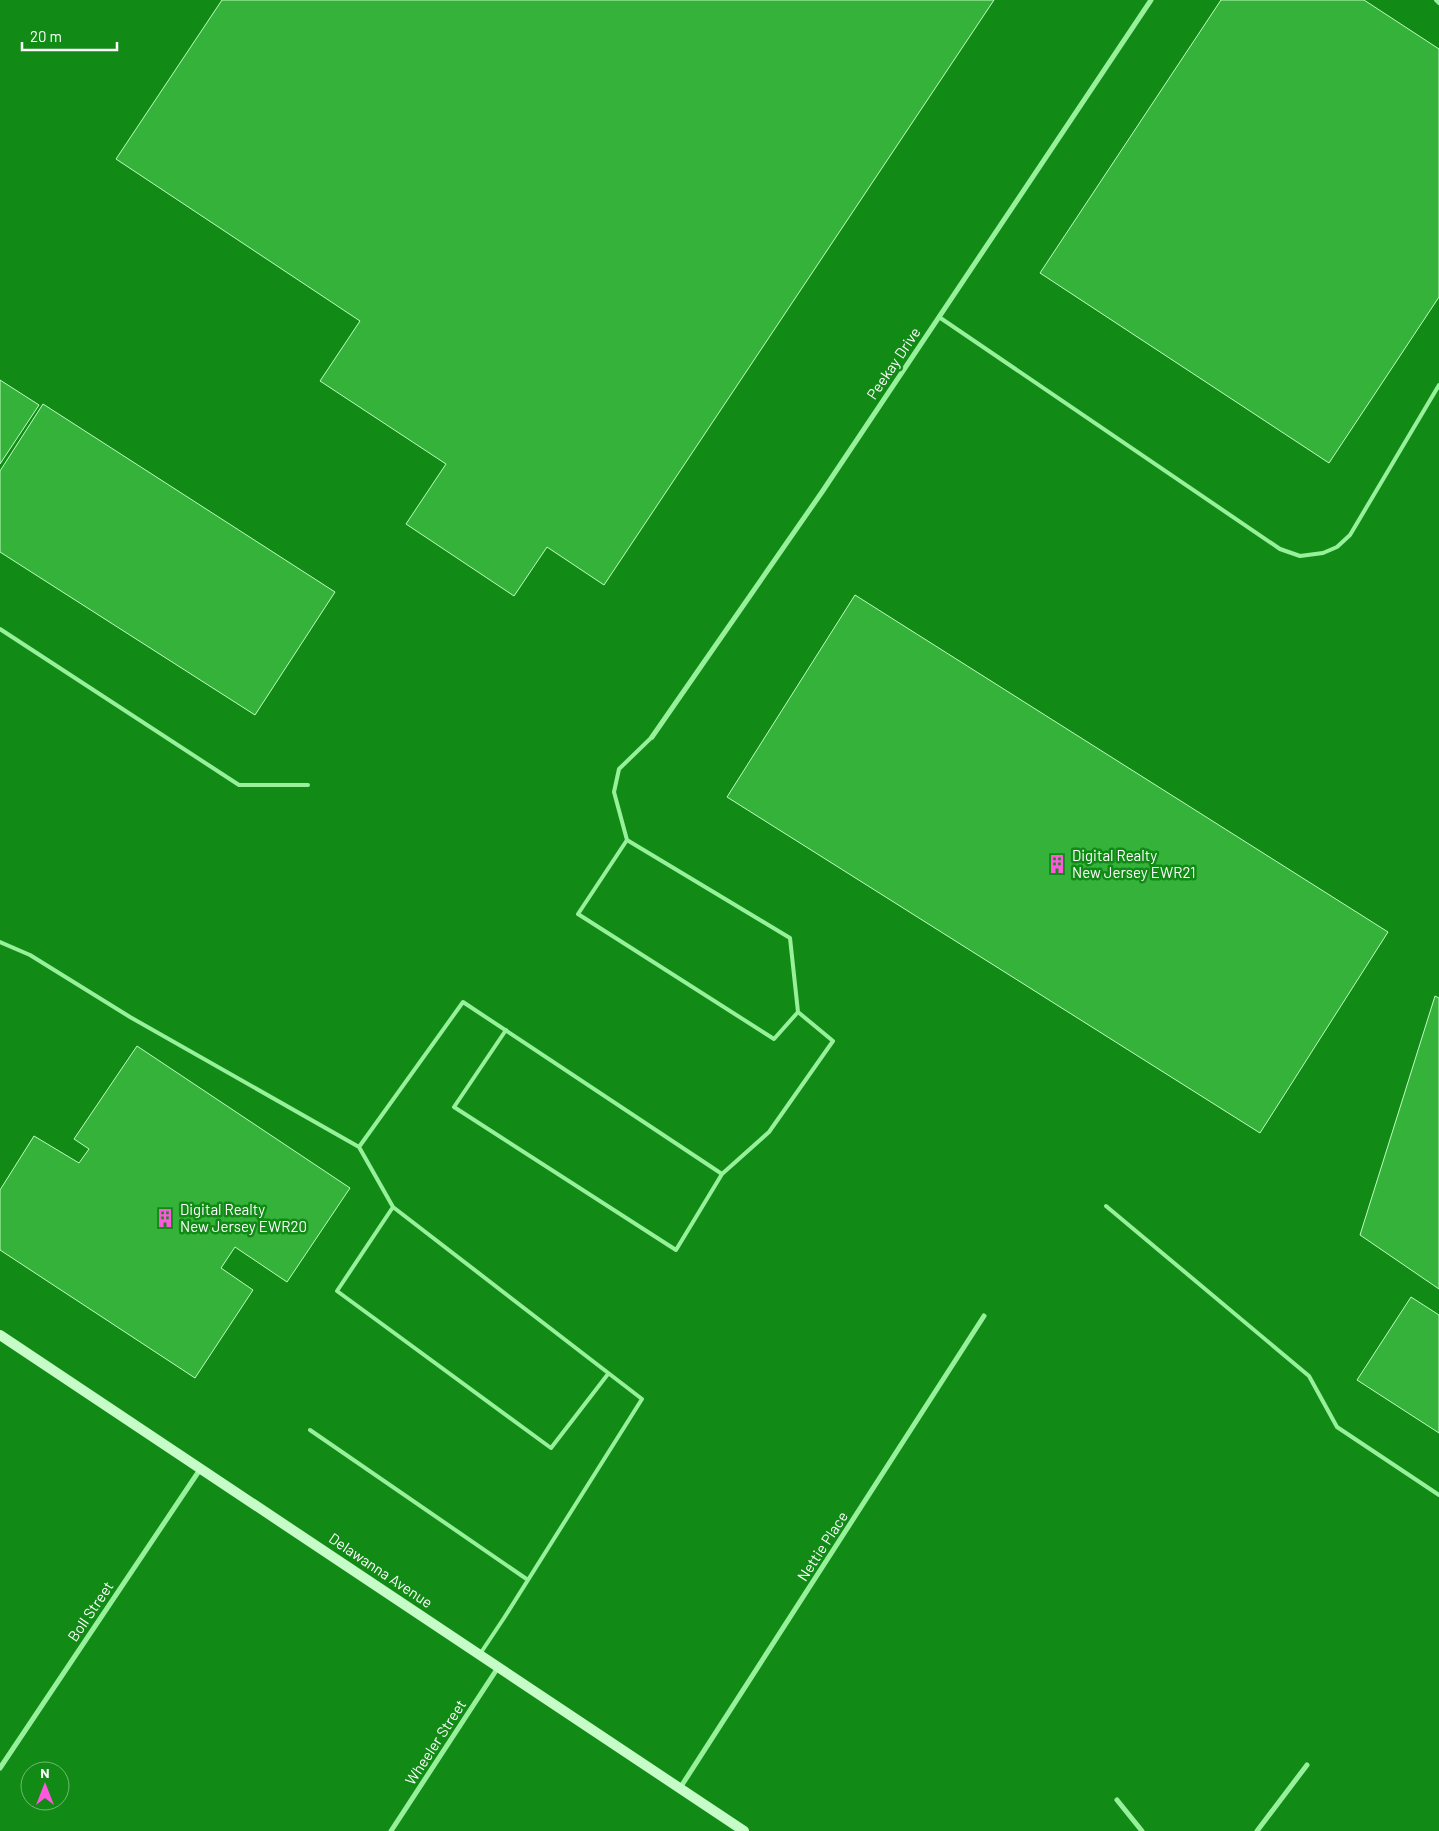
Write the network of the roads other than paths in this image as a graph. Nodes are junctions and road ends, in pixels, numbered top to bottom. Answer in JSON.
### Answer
{"nodes":[{"id":1,"x":1151,"y":0,"type":"edge"},
{"id":2,"x":1436,"y":0,"type":"edge"},
{"id":3,"x":1439,"y":3,"type":"edge"},
{"id":4,"x":939,"y":317,"type":"junction"},
{"id":5,"x":1439,"y":386,"type":"edge"},
{"id":6,"x":0,"y":629,"type":"edge"},
{"id":7,"x":652,"y":738,"type":"joint"},
{"id":8,"x":308,"y":786,"type":"dead end"},
{"id":9,"x":628,"y":840,"type":"junction"},
{"id":10,"x":0,"y":942,"type":"edge"},
{"id":11,"x":798,"y":1012,"type":"junction"},
{"id":12,"x":506,"y":1030,"type":"junction"},
{"id":13,"x":359,"y":1146,"type":"junction"},
{"id":14,"x":722,"y":1174,"type":"junction"},
{"id":15,"x":1106,"y":1206,"type":"dead end"},
{"id":16,"x":393,"y":1207,"type":"junction"},
{"id":17,"x":984,"y":1316,"type":"dead end"},
{"id":18,"x":0,"y":1335,"type":"edge"},
{"id":19,"x":608,"y":1374,"type":"junction"},
{"id":20,"x":310,"y":1430,"type":"dead end"},
{"id":21,"x":201,"y":1468,"type":"junction"},
{"id":22,"x":1439,"y":1495,"type":"edge"},
{"id":23,"x":528,"y":1580,"type":"junction"},
{"id":24,"x":480,"y":1654,"type":"junction"},
{"id":25,"x":499,"y":1666,"type":"junction"},
{"id":26,"x":1307,"y":1764,"type":"dead end"},
{"id":27,"x":0,"y":1768,"type":"edge"},
{"id":28,"x":680,"y":1788,"type":"junction"},
{"id":29,"x":1116,"y":1800,"type":"dead end"},
{"id":30,"x":391,"y":1831,"type":"edge"},
{"id":31,"x":744,"y":1831,"type":"edge"},
{"id":32,"x":1142,"y":1831,"type":"edge"},
{"id":33,"x":1257,"y":1831,"type":"edge"}],
"edges":[{"from":1,"to":4,"type":"street","name":"Peekay Drive"},
{"from":2,"to":3,"type":"lane"},
{"from":4,"to":5,"type":"lane"},
{"from":4,"to":7,"type":"street","name":"Peekay Drive"},
{"from":6,"to":8,"type":"lane"},
{"from":7,"to":9,"type":"lane"},
{"from":9,"to":11,"type":"lane"},
{"from":9,"to":11,"type":"lane"},
{"from":10,"to":13,"type":"lane"},
{"from":11,"to":14,"type":"lane"},
{"from":12,"to":13,"type":"lane"},
{"from":12,"to":14,"type":"lane"},
{"from":12,"to":14,"type":"lane"},
{"from":13,"to":16,"type":"lane"},
{"from":15,"to":22,"type":"lane"},
{"from":16,"to":19,"type":"lane"},
{"from":16,"to":19,"type":"lane"},
{"from":17,"to":28,"type":"street","name":"Nettie Place"},
{"from":18,"to":21,"type":"street","name":"Delawanna Avenue"},
{"from":19,"to":23,"type":"lane"},
{"from":20,"to":23,"type":"lane"},
{"from":21,"to":24,"type":"street","name":"Delawanna Avenue"},
{"from":21,"to":27,"type":"street","name":"Boll Street"},
{"from":23,"to":24,"type":"lane"},
{"from":24,"to":25,"type":"street","name":"Delawanna Avenue"},
{"from":25,"to":28,"type":"street","name":"Delawanna Avenue"},
{"from":25,"to":30,"type":"street","name":"Wheeler Street"},
{"from":26,"to":33,"type":"street"},
{"from":28,"to":31,"type":"street","name":"Delawanna Avenue"},
{"from":29,"to":32,"type":"street"}]}
